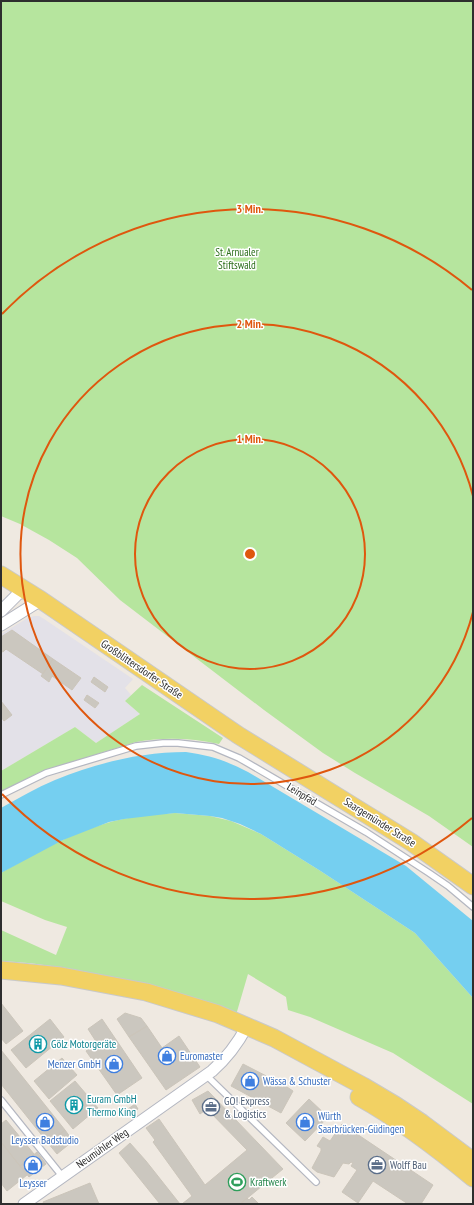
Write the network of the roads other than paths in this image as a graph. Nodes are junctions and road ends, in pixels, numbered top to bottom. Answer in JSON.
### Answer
{"nodes":[{"id":1,"x":1,"y":575,"type":"edge"},
{"id":2,"x":23,"y":589,"type":"junction"},
{"id":3,"x":41,"y":600,"type":"junction"},
{"id":4,"x":1,"y":611,"type":"edge"},
{"id":5,"x":1,"y":625,"type":"edge"},
{"id":6,"x":283,"y":763,"type":"joint"},
{"id":7,"x":1,"y":795,"type":"edge"},
{"id":8,"x":473,"y":886,"type":"edge"},
{"id":9,"x":473,"y":907,"type":"edge"},
{"id":10,"x":1,"y":970,"type":"edge"},
{"id":11,"x":244,"y":1031,"type":"junction"},
{"id":12,"x":206,"y":1075,"type":"junction"},
{"id":13,"x":1,"y":1100,"type":"edge"},
{"id":14,"x":473,"y":1161,"type":"edge"},
{"id":15,"x":62,"y":1176,"type":"junction"},
{"id":16,"x":473,"y":1178,"type":"edge"},
{"id":17,"x":316,"y":1182,"type":"dead end"},
{"id":18,"x":24,"y":1204,"type":"edge"}],
"edges":[{"from":1,"to":2,"type":"main road","name":"Großblittersdorfer Straße"},
{"from":2,"to":3,"type":"main road","name":"Großblittersdorfer Straße"},
{"from":2,"to":4,"type":"street"},
{"from":3,"to":5,"type":"street"},
{"from":3,"to":6,"type":"main road","name":"Großblittersdorfer Straße"},
{"from":6,"to":8,"type":"main road","name":"Saargemünder Straße"},
{"from":7,"to":9,"type":"lane","name":"Leinpfad"},
{"from":10,"to":11,"type":"main road"},
{"from":11,"to":12,"type":"street","name":"Neumühler Weg"},
{"from":11,"to":14,"type":"main road"},
{"from":11,"to":16,"type":"main road"},
{"from":12,"to":15,"type":"street","name":"Neumühler Weg"},
{"from":12,"to":17,"type":"lane"},
{"from":13,"to":15,"type":"lane"},
{"from":15,"to":18,"type":"street","name":"Neumühler Weg"}]}
